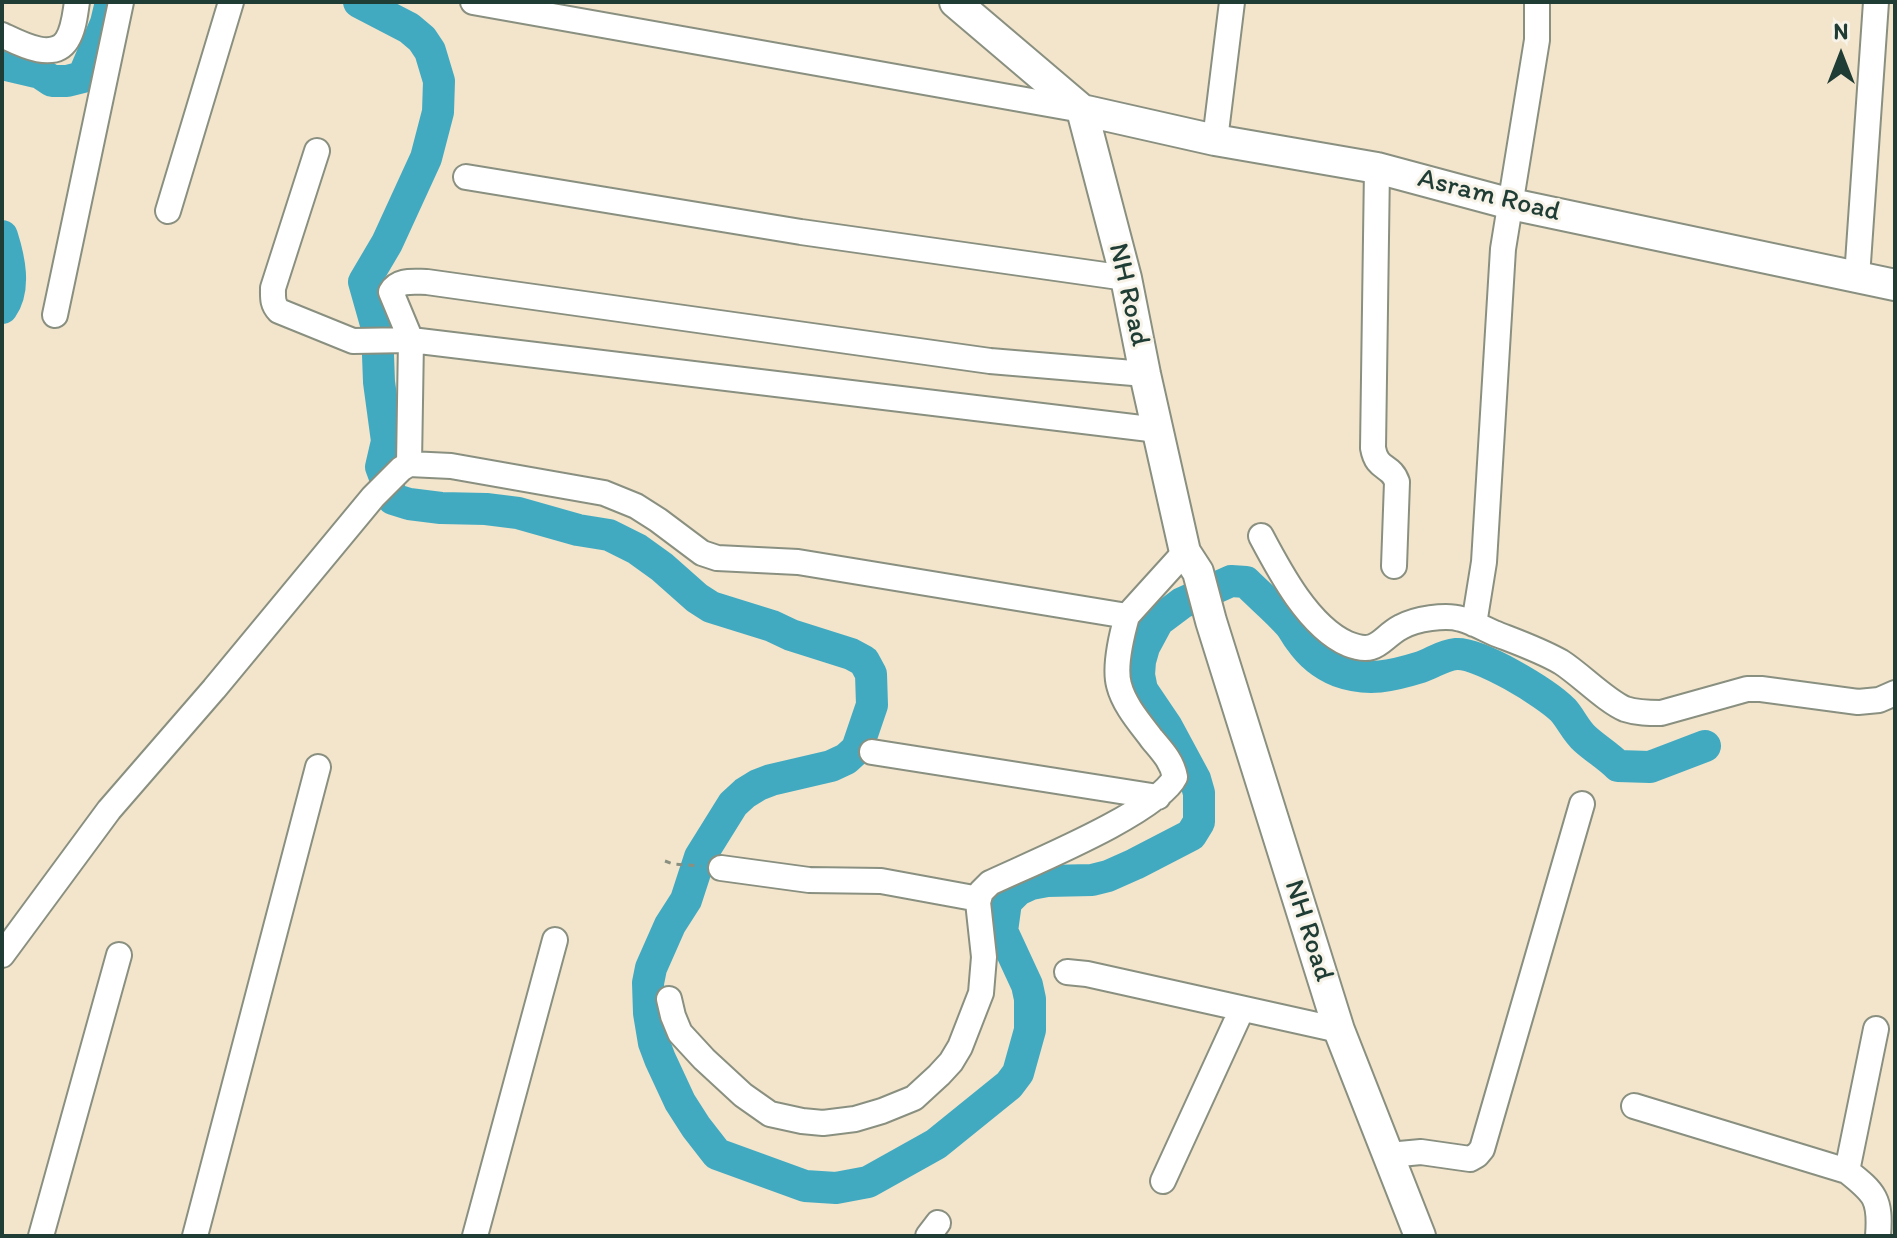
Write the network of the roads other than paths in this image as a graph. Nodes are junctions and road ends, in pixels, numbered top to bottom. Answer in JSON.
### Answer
{"nodes":[{"id":1,"x":77,"y":2,"type":"edge"},
{"id":2,"x":121,"y":2,"type":"edge"},
{"id":3,"x":231,"y":2,"type":"edge"},
{"id":4,"x":473,"y":2,"type":"edge"},
{"id":5,"x":955,"y":2,"type":"edge"},
{"id":6,"x":1232,"y":2,"type":"edge"},
{"id":7,"x":1537,"y":2,"type":"edge"},
{"id":8,"x":1876,"y":2,"type":"edge"},
{"id":9,"x":2,"y":35,"type":"edge"},
{"id":10,"x":1082,"y":110,"type":"junction"},
{"id":11,"x":1215,"y":140,"type":"junction"},
{"id":12,"x":317,"y":151,"type":"dead end"},
{"id":13,"x":1377,"y":168,"type":"junction"},
{"id":14,"x":466,"y":177,"type":"dead end"},
{"id":15,"x":1511,"y":204,"type":"junction"},
{"id":16,"x":168,"y":211,"type":"dead end"},
{"id":17,"x":1857,"y":277,"type":"junction"},
{"id":18,"x":1126,"y":278,"type":"junction"},
{"id":19,"x":1895,"y":285,"type":"edge"},
{"id":20,"x":55,"y":315,"type":"dead end"},
{"id":21,"x":403,"y":340,"type":"junction"},
{"id":22,"x":1145,"y":374,"type":"junction"},
{"id":23,"x":1158,"y":430,"type":"junction"},
{"id":24,"x":405,"y":466,"type":"junction"},
{"id":25,"x":1261,"y":536,"type":"dead end"},
{"id":26,"x":1192,"y":562,"type":"junction"},
{"id":27,"x":1394,"y":566,"type":"dead end"},
{"id":28,"x":1127,"y":616,"type":"junction"},
{"id":29,"x":1474,"y":624,"type":"junction"},
{"id":30,"x":1895,"y":693,"type":"edge"},
{"id":31,"x":872,"y":752,"type":"dead end"},
{"id":32,"x":318,"y":767,"type":"dead end"},
{"id":33,"x":1158,"y":797,"type":"junction"},
{"id":34,"x":1582,"y":804,"type":"dead end"},
{"id":35,"x":721,"y":868,"type":"road end"},
{"id":36,"x":979,"y":899,"type":"junction"},
{"id":37,"x":555,"y":940,"type":"dead end"},
{"id":38,"x":2,"y":955,"type":"edge"},
{"id":39,"x":119,"y":955,"type":"dead end"},
{"id":40,"x":1067,"y":972,"type":"dead end"},
{"id":41,"x":669,"y":999,"type":"dead end"},
{"id":42,"x":1242,"y":1009,"type":"junction"},
{"id":43,"x":1876,"y":1029,"type":"dead end"},
{"id":44,"x":1339,"y":1030,"type":"junction"},
{"id":45,"x":1634,"y":1106,"type":"dead end"},
{"id":46,"x":1389,"y":1155,"type":"junction"},
{"id":47,"x":1847,"y":1171,"type":"junction"},
{"id":48,"x":1163,"y":1181,"type":"dead end"},
{"id":49,"x":41,"y":1236,"type":"edge"},
{"id":50,"x":195,"y":1236,"type":"edge"},
{"id":51,"x":475,"y":1236,"type":"edge"},
{"id":52,"x":1420,"y":1236,"type":"edge"},
{"id":53,"x":1878,"y":1236,"type":"edge"}],
"edges":[{"from":1,"to":9,"type":"street"},
{"from":2,"to":20,"type":"street"},
{"from":3,"to":16,"type":"street"},
{"from":4,"to":10,"type":"street"},
{"from":5,"to":10,"type":"main road"},
{"from":6,"to":11,"type":"street"},
{"from":7,"to":15,"type":"street"},
{"from":8,"to":17,"type":"street"},
{"from":10,"to":11,"type":"main road","name":"Asram Road"},
{"from":10,"to":18,"type":"main road","name":"NH Road"},
{"from":11,"to":13,"type":"main road","name":"Asram Road"},
{"from":12,"to":21,"type":"street"},
{"from":13,"to":15,"type":"main road","name":"Asram Road"},
{"from":13,"to":27,"type":"street"},
{"from":14,"to":18,"type":"street"},
{"from":15,"to":17,"type":"main road","name":"Asram Road"},
{"from":15,"to":29,"type":"street"},
{"from":17,"to":19,"type":"main road","name":"Asram Road"},
{"from":18,"to":22,"type":"main road","name":"NH Road"},
{"from":21,"to":22,"type":"street"},
{"from":21,"to":23,"type":"street"},
{"from":21,"to":24,"type":"street"},
{"from":22,"to":23,"type":"main road","name":"NH Road"},
{"from":23,"to":26,"type":"main road","name":"NH Road"},
{"from":24,"to":28,"type":"street"},
{"from":24,"to":38,"type":"street"},
{"from":25,"to":29,"type":"street"},
{"from":26,"to":28,"type":"street"},
{"from":26,"to":44,"type":"main road","name":"NH Road"},
{"from":28,"to":33,"type":"street"},
{"from":29,"to":30,"type":"street"},
{"from":31,"to":33,"type":"street"},
{"from":32,"to":50,"type":"street"},
{"from":33,"to":36,"type":"street"},
{"from":34,"to":46,"type":"street"},
{"from":35,"to":36,"type":"street"},
{"from":36,"to":41,"type":"street"},
{"from":37,"to":51,"type":"street"},
{"from":39,"to":49,"type":"street"},
{"from":40,"to":42,"type":"street"},
{"from":42,"to":44,"type":"street"},
{"from":42,"to":48,"type":"street"},
{"from":43,"to":47,"type":"street"},
{"from":44,"to":46,"type":"main road","name":"NH Road"},
{"from":45,"to":47,"type":"street"},
{"from":46,"to":52,"type":"main road","name":"NH Road"},
{"from":47,"to":53,"type":"street"}]}
